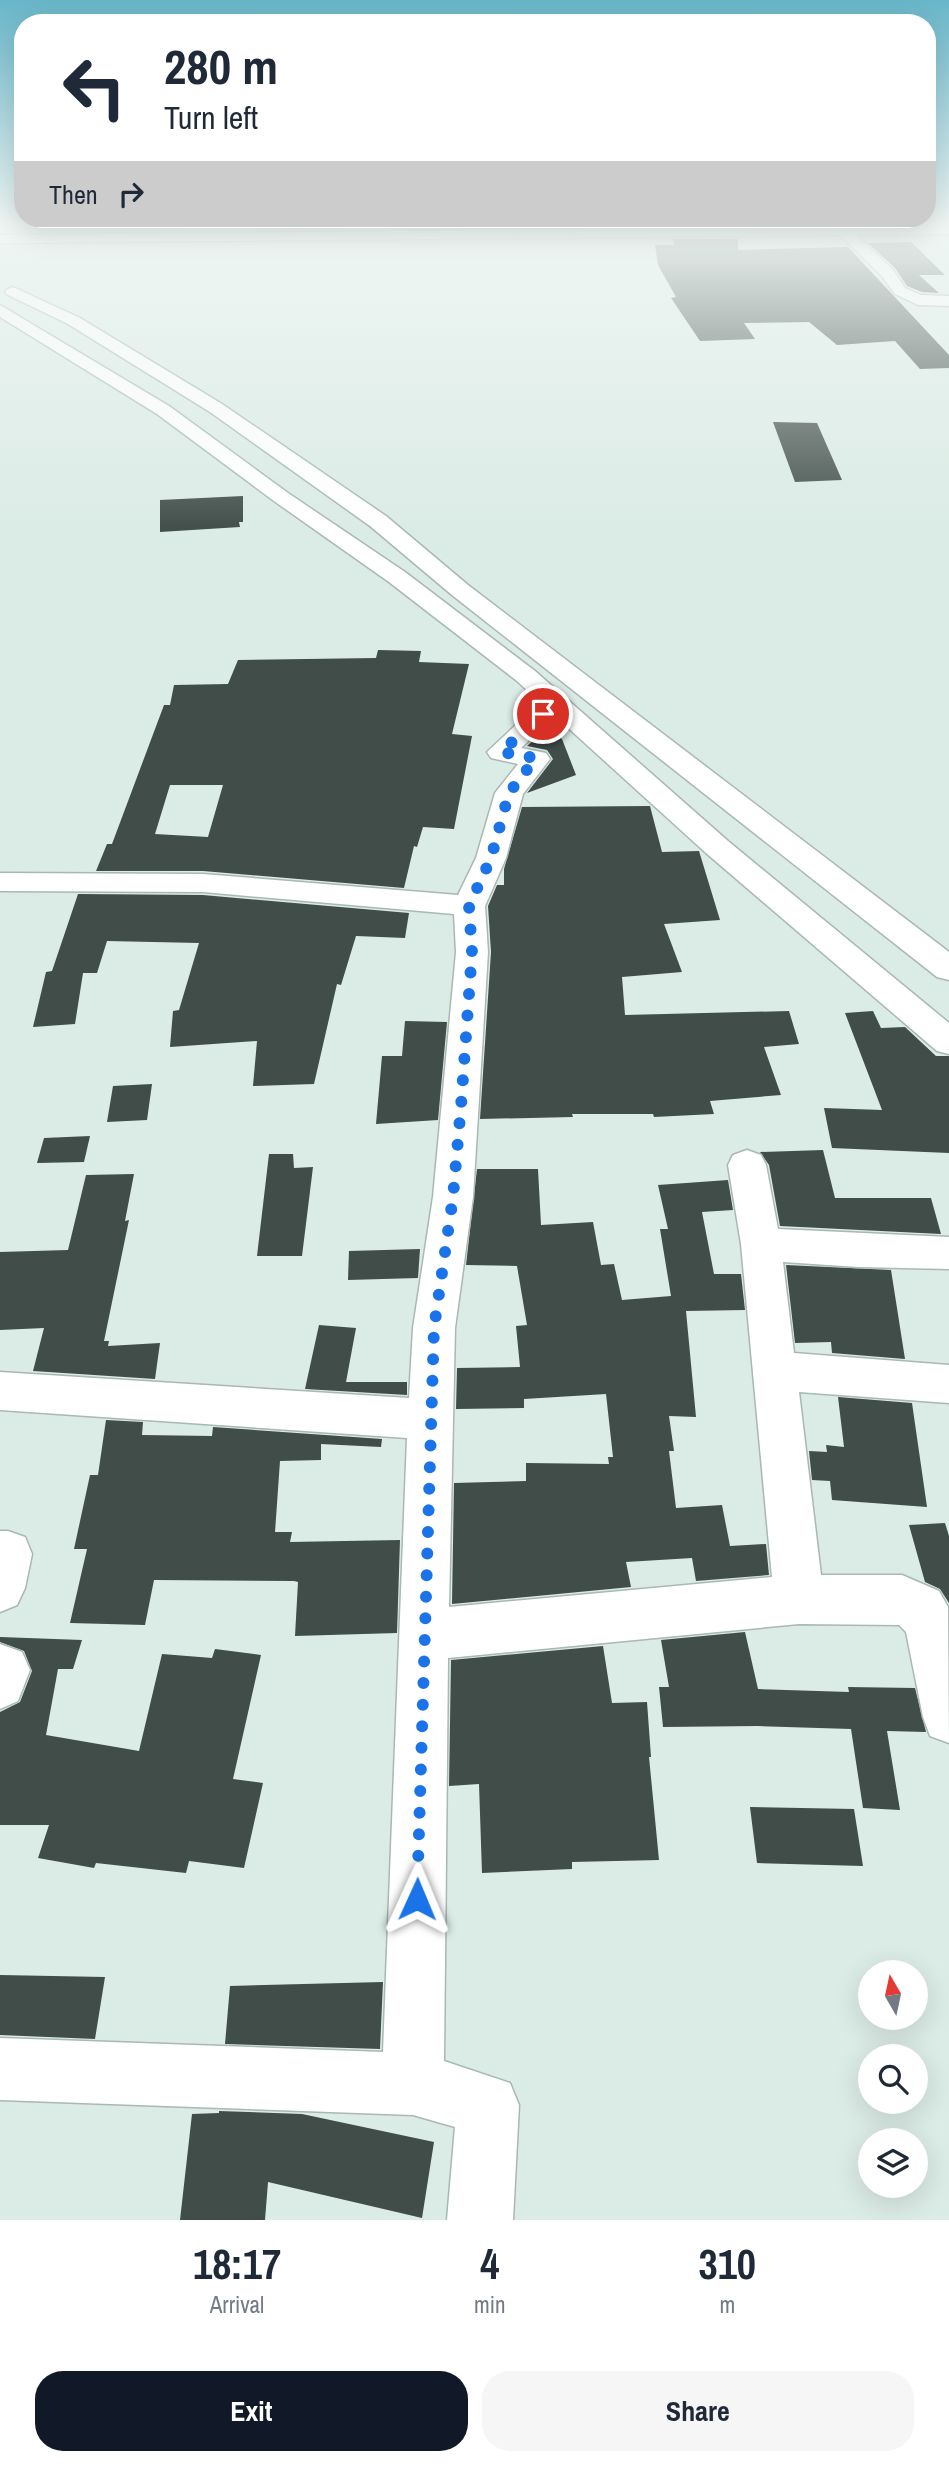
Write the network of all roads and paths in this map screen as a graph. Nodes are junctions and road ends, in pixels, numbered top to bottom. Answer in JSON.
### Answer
{"nodes":[{"id":1,"x":25,"y":326,"type":"edge"},
{"id":2,"x":82,"y":326,"type":"edge"},
{"id":3,"x":543,"y":714,"type":"dead end"},
{"id":4,"x":0,"y":881,"type":"edge"},
{"id":5,"x":469,"y":906,"type":"junction"},
{"id":6,"x":949,"y":969,"type":"edge"},
{"id":7,"x":949,"y":1042,"type":"edge"},
{"id":8,"x":747,"y":1164,"type":"dead end"},
{"id":9,"x":761,"y":1244,"type":"junction"},
{"id":10,"x":949,"y":1253,"type":"edge"},
{"id":11,"x":775,"y":1371,"type":"junction"},
{"id":12,"x":949,"y":1384,"type":"edge"},
{"id":13,"x":0,"y":1391,"type":"edge"},
{"id":14,"x":432,"y":1420,"type":"junction"},
{"id":15,"x":0,"y":1553,"type":"edge"},
{"id":16,"x":0,"y":1588,"type":"edge"},
{"id":17,"x":799,"y":1599,"type":"junction"},
{"id":18,"x":423,"y":1635,"type":"junction"},
{"id":19,"x":0,"y":1670,"type":"edge"},
{"id":20,"x":0,"y":1683,"type":"edge"},
{"id":21,"x":949,"y":1717,"type":"edge"},
{"id":22,"x":0,"y":2068,"type":"edge"},
{"id":23,"x":412,"y":2084,"type":"junction"},
{"id":24,"x":480,"y":2220,"type":"edge"}],
"edges":[{"from":1,"to":7,"type":"street"},
{"from":2,"to":6,"type":"street"},
{"from":3,"to":5,"type":"street"},
{"from":4,"to":5,"type":"street"},
{"from":5,"to":14,"type":"street"},
{"from":8,"to":9,"type":"street"},
{"from":9,"to":10,"type":"street"},
{"from":9,"to":11,"type":"street"},
{"from":11,"to":12,"type":"street"},
{"from":11,"to":17,"type":"street"},
{"from":13,"to":14,"type":"street"},
{"from":14,"to":18,"type":"street"},
{"from":15,"to":16,"type":"street"},
{"from":17,"to":18,"type":"street"},
{"from":17,"to":21,"type":"street"},
{"from":18,"to":23,"type":"street"},
{"from":19,"to":20,"type":"street"},
{"from":22,"to":23,"type":"street"},
{"from":23,"to":24,"type":"street"}]}
